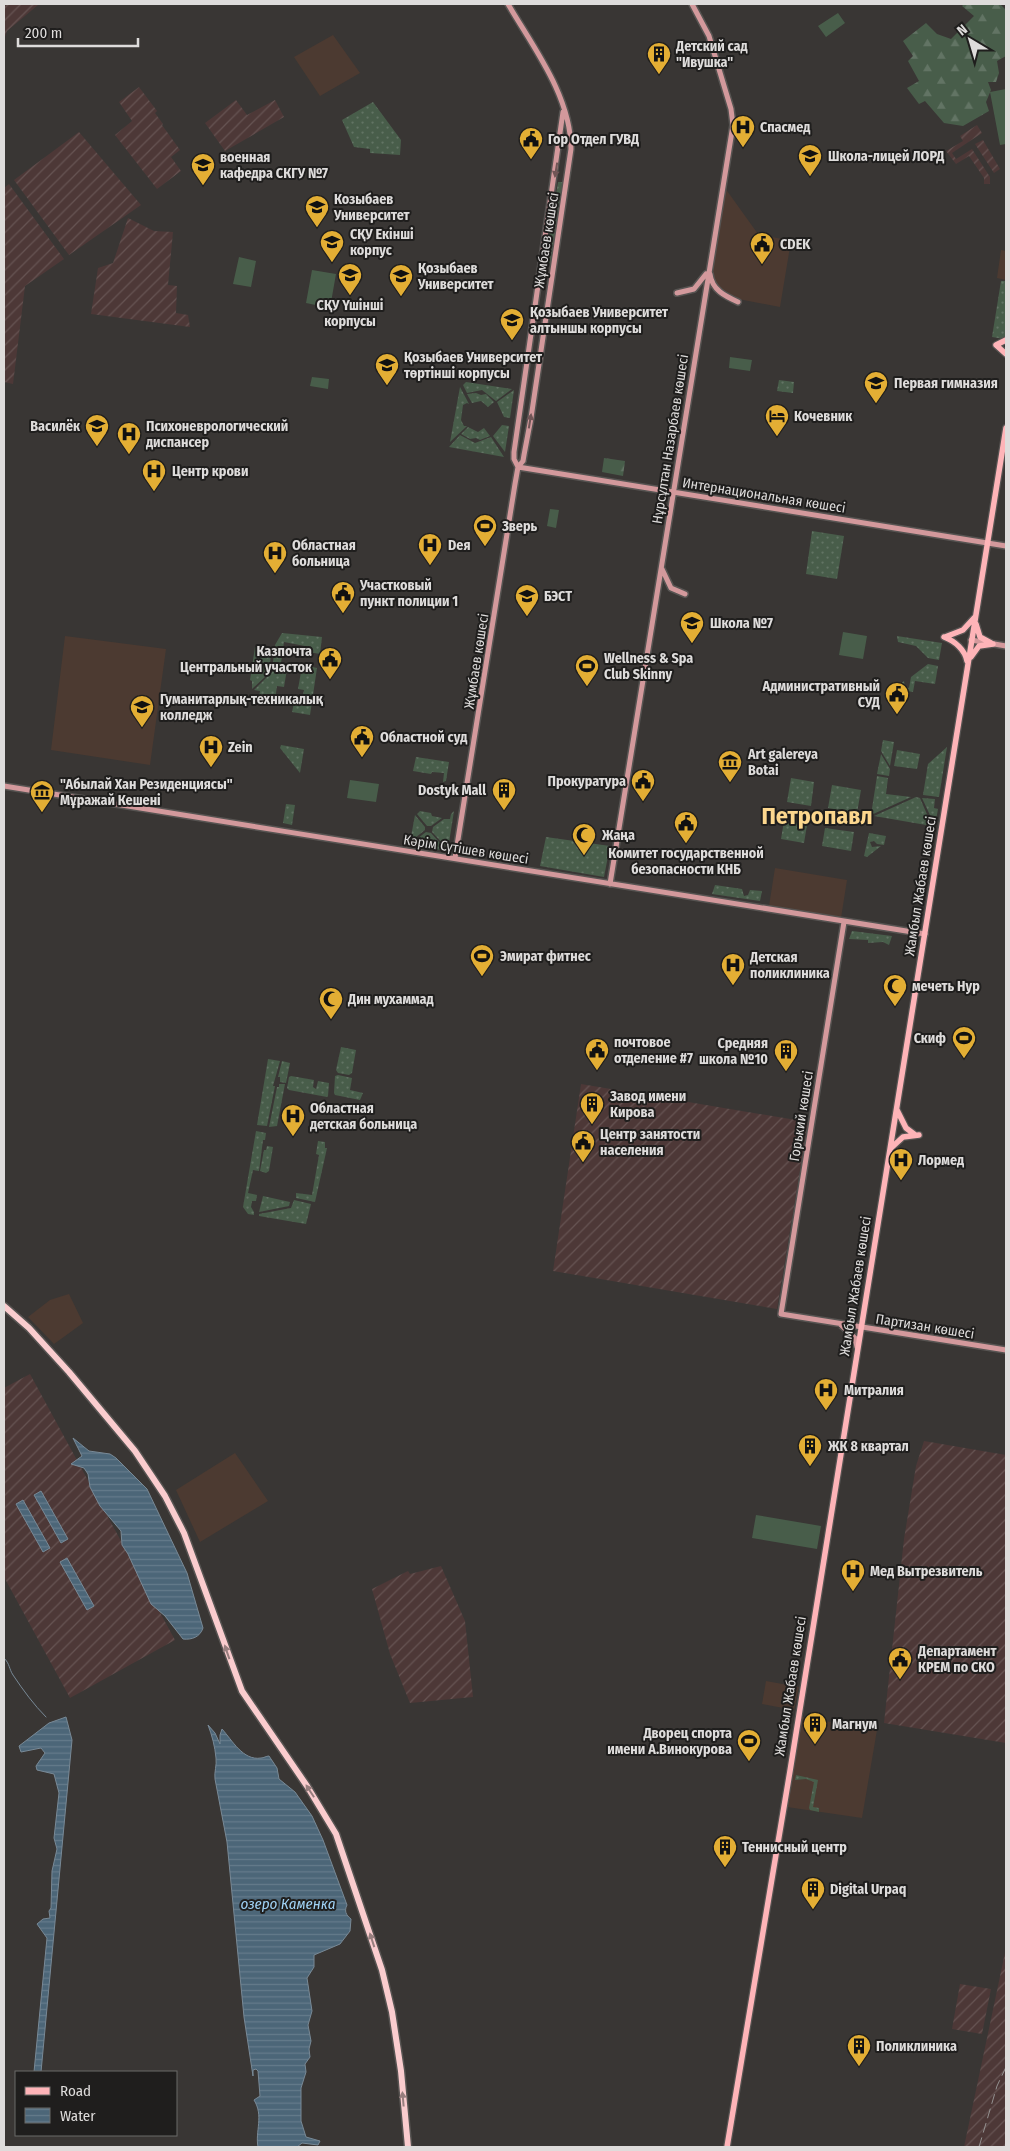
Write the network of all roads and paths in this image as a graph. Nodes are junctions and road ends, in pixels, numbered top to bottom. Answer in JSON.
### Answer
{"nodes":[{"id":1,"x":508,"y":4,"type":"edge"},
{"id":2,"x":692,"y":4,"type":"edge"},
{"id":3,"x":563,"y":104,"type":"junction"},
{"id":4,"x":710,"y":264,"type":"junction"},
{"id":5,"x":677,"y":293,"type":"dead end"},
{"id":6,"x":738,"y":302,"type":"dead end"},
{"id":7,"x":1006,"y":340,"type":"edge"},
{"id":8,"x":1006,"y":354,"type":"edge"},
{"id":9,"x":1006,"y":428,"type":"edge"},
{"id":10,"x":518,"y":467,"type":"junction"},
{"id":11,"x":673,"y":492,"type":"junction"},
{"id":12,"x":987,"y":543,"type":"junction"},
{"id":13,"x":1006,"y":546,"type":"edge"},
{"id":14,"x":661,"y":566,"type":"junction"},
{"id":15,"x":685,"y":594,"type":"dead end"},
{"id":16,"x":975,"y":616,"type":"junction"},
{"id":17,"x":971,"y":640,"type":"junction"},
{"id":18,"x":993,"y":644,"type":"junction"},
{"id":19,"x":1006,"y":646,"type":"edge"},
{"id":20,"x":967,"y":666,"type":"junction"},
{"id":21,"x":4,"y":786,"type":"edge"},
{"id":22,"x":455,"y":858,"type":"junction"},
{"id":23,"x":610,"y":884,"type":"junction"},
{"id":24,"x":844,"y":922,"type":"junction"},
{"id":25,"x":925,"y":934,"type":"junction"},
{"id":26,"x":896,"y":1108,"type":"junction"},
{"id":27,"x":889,"y":1154,"type":"junction"},
{"id":28,"x":4,"y":1306,"type":"edge"},
{"id":29,"x":781,"y":1314,"type":"joint"},
{"id":30,"x":838,"y":1324,"type":"junction"},
{"id":31,"x":861,"y":1328,"type":"junction"},
{"id":32,"x":857,"y":1349,"type":"junction"},
{"id":33,"x":1006,"y":1350,"type":"edge"},
{"id":34,"x":408,"y":2147,"type":"edge"},
{"id":35,"x":727,"y":2147,"type":"edge"}],
"edges":[{"from":1,"to":3,"type":"main road","name":"Жұмбаев көшесі"},
{"from":2,"to":4,"type":"main road","name":"Нұрсұлтан Назарбаев көшесі"},
{"from":3,"to":10,"type":"main road","name":"Жұмбаев көшесі","one_way":true},
{"from":10,"to":3,"type":"main road","name":"Жұмбаев көшесі","one_way":true},
{"from":4,"to":5,"type":"main road"},
{"from":4,"to":6,"type":"main road"},
{"from":4,"to":11,"type":"main road","name":"Нұрсұлтан Назарбаев көшесі"},
{"from":7,"to":8,"type":"main road"},
{"from":9,"to":12,"type":"main road","name":"Жамбыл Жабаев көшесі"},
{"from":10,"to":11,"type":"main road","name":"Интернациональная көшесі"},
{"from":10,"to":22,"type":"main road","name":"Жұмбаев көшесі"},
{"from":11,"to":12,"type":"main road","name":"Интернациональная көшесі"},
{"from":11,"to":14,"type":"main road","name":"Нұрсұлтан Назарбаев көшесі"},
{"from":12,"to":13,"type":"main road","name":"Интернациональная көшесі"},
{"from":12,"to":16,"type":"main road","name":"Жамбыл Жабаев көшесі"},
{"from":14,"to":15,"type":"main road"},
{"from":14,"to":23,"type":"main road","name":"Нұрсұлтан Назарбаев көшесі"},
{"from":16,"to":17,"type":"main road","name":"Жамбыл Жабаев көшесі"},
{"from":16,"to":18,"type":"main road"},
{"from":16,"to":20,"type":"main road"},
{"from":17,"to":18,"type":"main road"},
{"from":17,"to":20,"type":"main road","name":"Жамбыл Жабаев көшесі"},
{"from":18,"to":19,"type":"main road"},
{"from":18,"to":20,"type":"main road"},
{"from":20,"to":25,"type":"main road","name":"Жамбыл Жабаев көшесі"},
{"from":21,"to":22,"type":"main road","name":"Кәрім Сүтішев көшесі"},
{"from":22,"to":23,"type":"main road","name":"Кәрім Сүтішев көшесі"},
{"from":23,"to":24,"type":"main road","name":"Кәрім Сүтішев көшесі"},
{"from":24,"to":25,"type":"main road","name":"Кәрім Сүтішев көшесі"},
{"from":24,"to":29,"type":"main road","name":"Горький көшесі"},
{"from":25,"to":26,"type":"main road","name":"Жамбыл Жабаев көшесі"},
{"from":26,"to":27,"type":"main road","name":"Жамбыл Жабаев көшесі"},
{"from":26,"to":27,"type":"main road"},
{"from":27,"to":31,"type":"main road","name":"Жамбыл Жабаев көшесі"},
{"from":34,"to":28,"type":"highway","one_way":true},
{"from":29,"to":30,"type":"main road","name":"Партизан көшесі"},
{"from":30,"to":31,"type":"main road","name":"Партизан көшесі"},
{"from":30,"to":32,"type":"main road"},
{"from":31,"to":32,"type":"main road","name":"Жамбыл Жабаев көшесі"},
{"from":31,"to":33,"type":"main road","name":"Партизан көшесі"},
{"from":32,"to":35,"type":"main road","name":"Жамбыл Жабаев көшесі"}]}
